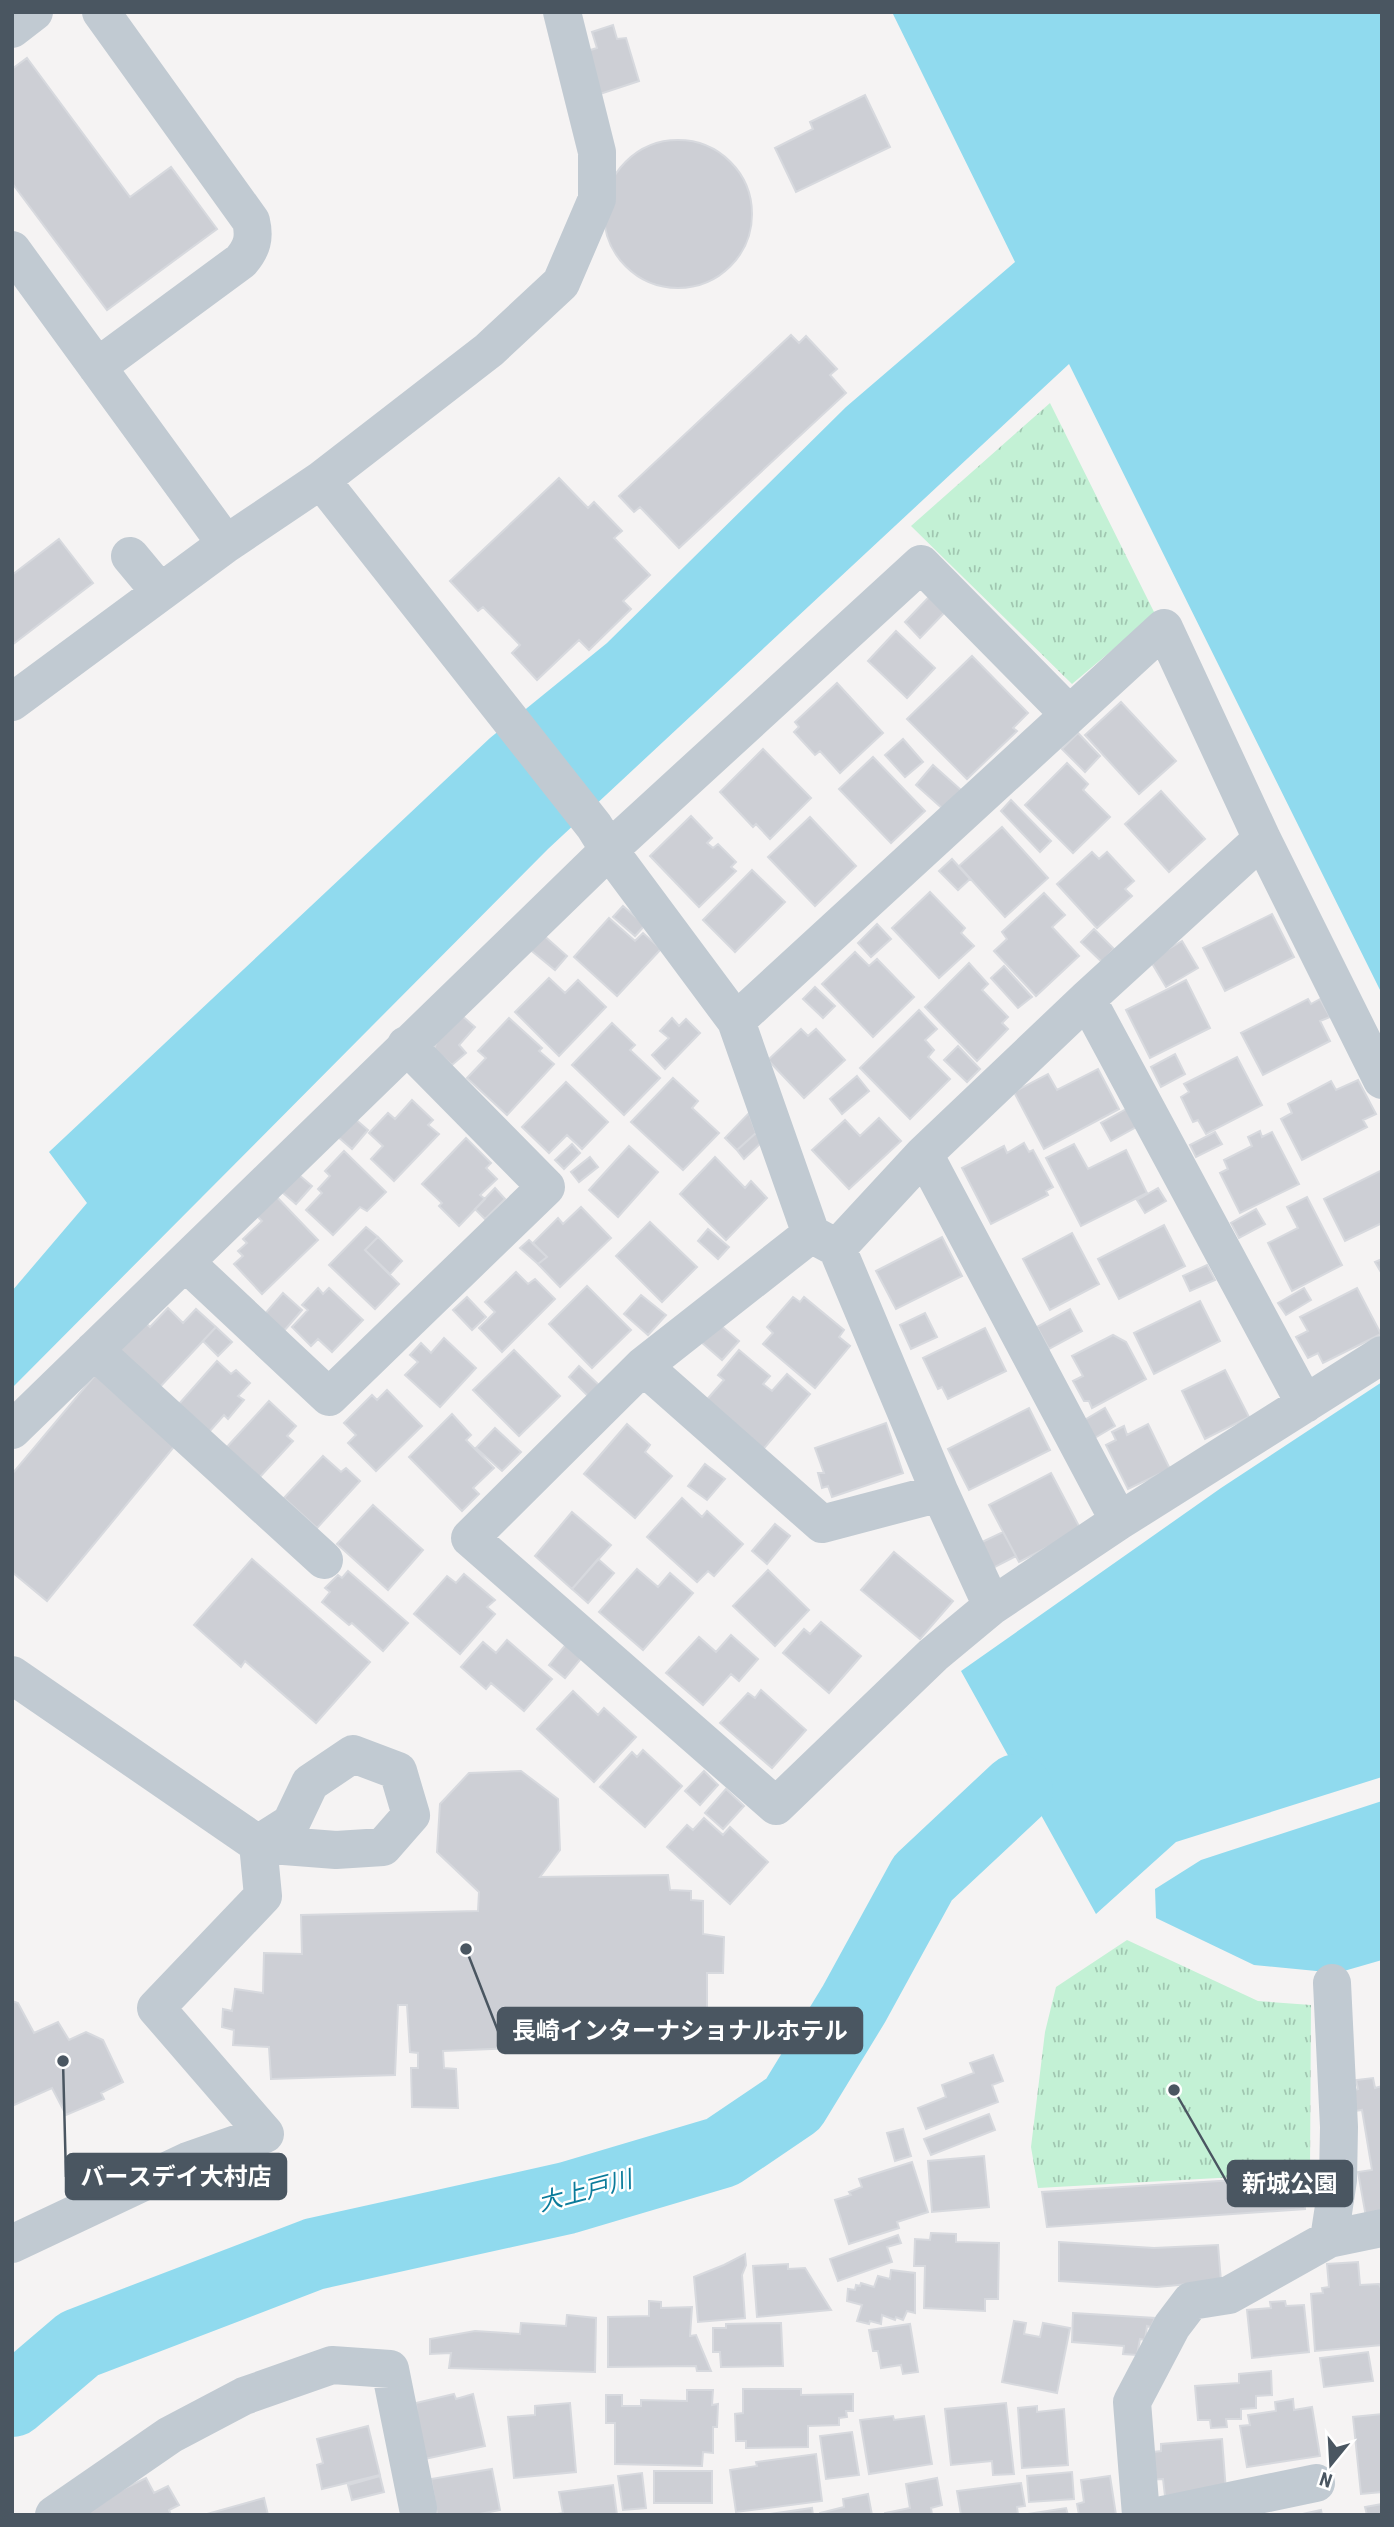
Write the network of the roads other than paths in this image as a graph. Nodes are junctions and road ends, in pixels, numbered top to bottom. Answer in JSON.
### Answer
{"nodes":[{"id":1,"x":34,"y":12,"type":"edge"},
{"id":2,"x":101,"y":12,"type":"edge"},
{"id":3,"x":562,"y":12,"type":"edge"},
{"id":4,"x":12,"y":29,"type":"edge"},
{"id":5,"x":12,"y":250,"type":"edge"},
{"id":6,"x":97,"y":367,"type":"junction"},
{"id":7,"x":321,"y":480,"type":"junction"},
{"id":8,"x":226,"y":544,"type":"junction"},
{"id":9,"x":130,"y":556,"type":"dead end"},
{"id":10,"x":160,"y":592,"type":"junction"},
{"id":11,"x":12,"y":702,"type":"edge"},
{"id":12,"x":1069,"y":714,"type":"junction"},
{"id":13,"x":601,"y":838,"type":"junction"},
{"id":14,"x":1262,"y":839,"type":"junction"},
{"id":15,"x":1087,"y":999,"type":"junction"},
{"id":16,"x":736,"y":1021,"type":"junction"},
{"id":17,"x":406,"y":1045,"type":"junction"},
{"id":18,"x":1382,"y":1080,"type":"edge"},
{"id":19,"x":924,"y":1154,"type":"junction"},
{"id":20,"x":824,"y":1241,"type":"junction"},
{"id":21,"x":185,"y":1262,"type":"junction"},
{"id":22,"x":94,"y":1350,"type":"junction"},
{"id":23,"x":1382,"y":1354,"type":"edge"},
{"id":24,"x":643,"y":1366,"type":"junction"},
{"id":25,"x":1305,"y":1404,"type":"junction"},
{"id":26,"x":12,"y":1430,"type":"edge"},
{"id":27,"x":940,"y":1493,"type":"junction"},
{"id":28,"x":1119,"y":1521,"type":"junction"},
{"id":29,"x":324,"y":1560,"type":"dead end"},
{"id":30,"x":992,"y":1606,"type":"junction"},
{"id":31,"x":12,"y":1675,"type":"edge"},
{"id":32,"x":1332,"y":1983,"type":"dead end"},
{"id":33,"x":1382,"y":2228,"type":"edge"},
{"id":34,"x":1329,"y":2239,"type":"junction"},
{"id":35,"x":12,"y":2244,"type":"edge"},
{"id":36,"x":1316,"y":2483,"type":"dead end"},
{"id":37,"x":418,"y":2508,"type":"dead end"},
{"id":38,"x":54,"y":2515,"type":"edge"},
{"id":39,"x":1141,"y":2515,"type":"edge"},
{"id":40,"x":1162,"y":2515,"type":"edge"}],
"edges":[{"from":1,"to":4,"type":"street"},
{"from":2,"to":6,"type":"street"},
{"from":3,"to":7,"type":"street"},
{"from":5,"to":6,"type":"street"},
{"from":6,"to":8,"type":"street"},
{"from":7,"to":8,"type":"street"},
{"from":7,"to":13,"type":"street"},
{"from":8,"to":10,"type":"street"},
{"from":9,"to":10,"type":"street"},
{"from":10,"to":11,"type":"street"},
{"from":12,"to":13,"type":"street"},
{"from":12,"to":14,"type":"street"},
{"from":12,"to":16,"type":"street"},
{"from":13,"to":16,"type":"street"},
{"from":13,"to":17,"type":"street"},
{"from":14,"to":15,"type":"street"},
{"from":14,"to":18,"type":"street"},
{"from":15,"to":19,"type":"street"},
{"from":15,"to":25,"type":"street"},
{"from":16,"to":20,"type":"street"},
{"from":17,"to":21,"type":"street"},
{"from":17,"to":21,"type":"street"},
{"from":19,"to":20,"type":"street"},
{"from":19,"to":28,"type":"street"},
{"from":20,"to":24,"type":"street"},
{"from":20,"to":27,"type":"street"},
{"from":21,"to":22,"type":"street"},
{"from":22,"to":26,"type":"street"},
{"from":22,"to":29,"type":"street"},
{"from":23,"to":25,"type":"street"},
{"from":24,"to":27,"type":"street"},
{"from":24,"to":30,"type":"street"},
{"from":25,"to":28,"type":"street"},
{"from":27,"to":30,"type":"street"},
{"from":28,"to":30,"type":"street"},
{"from":31,"to":35,"type":"street"},
{"from":32,"to":34,"type":"street"},
{"from":33,"to":34,"type":"street"},
{"from":34,"to":39,"type":"street"},
{"from":36,"to":40,"type":"street"},
{"from":37,"to":38,"type":"street"}]}
